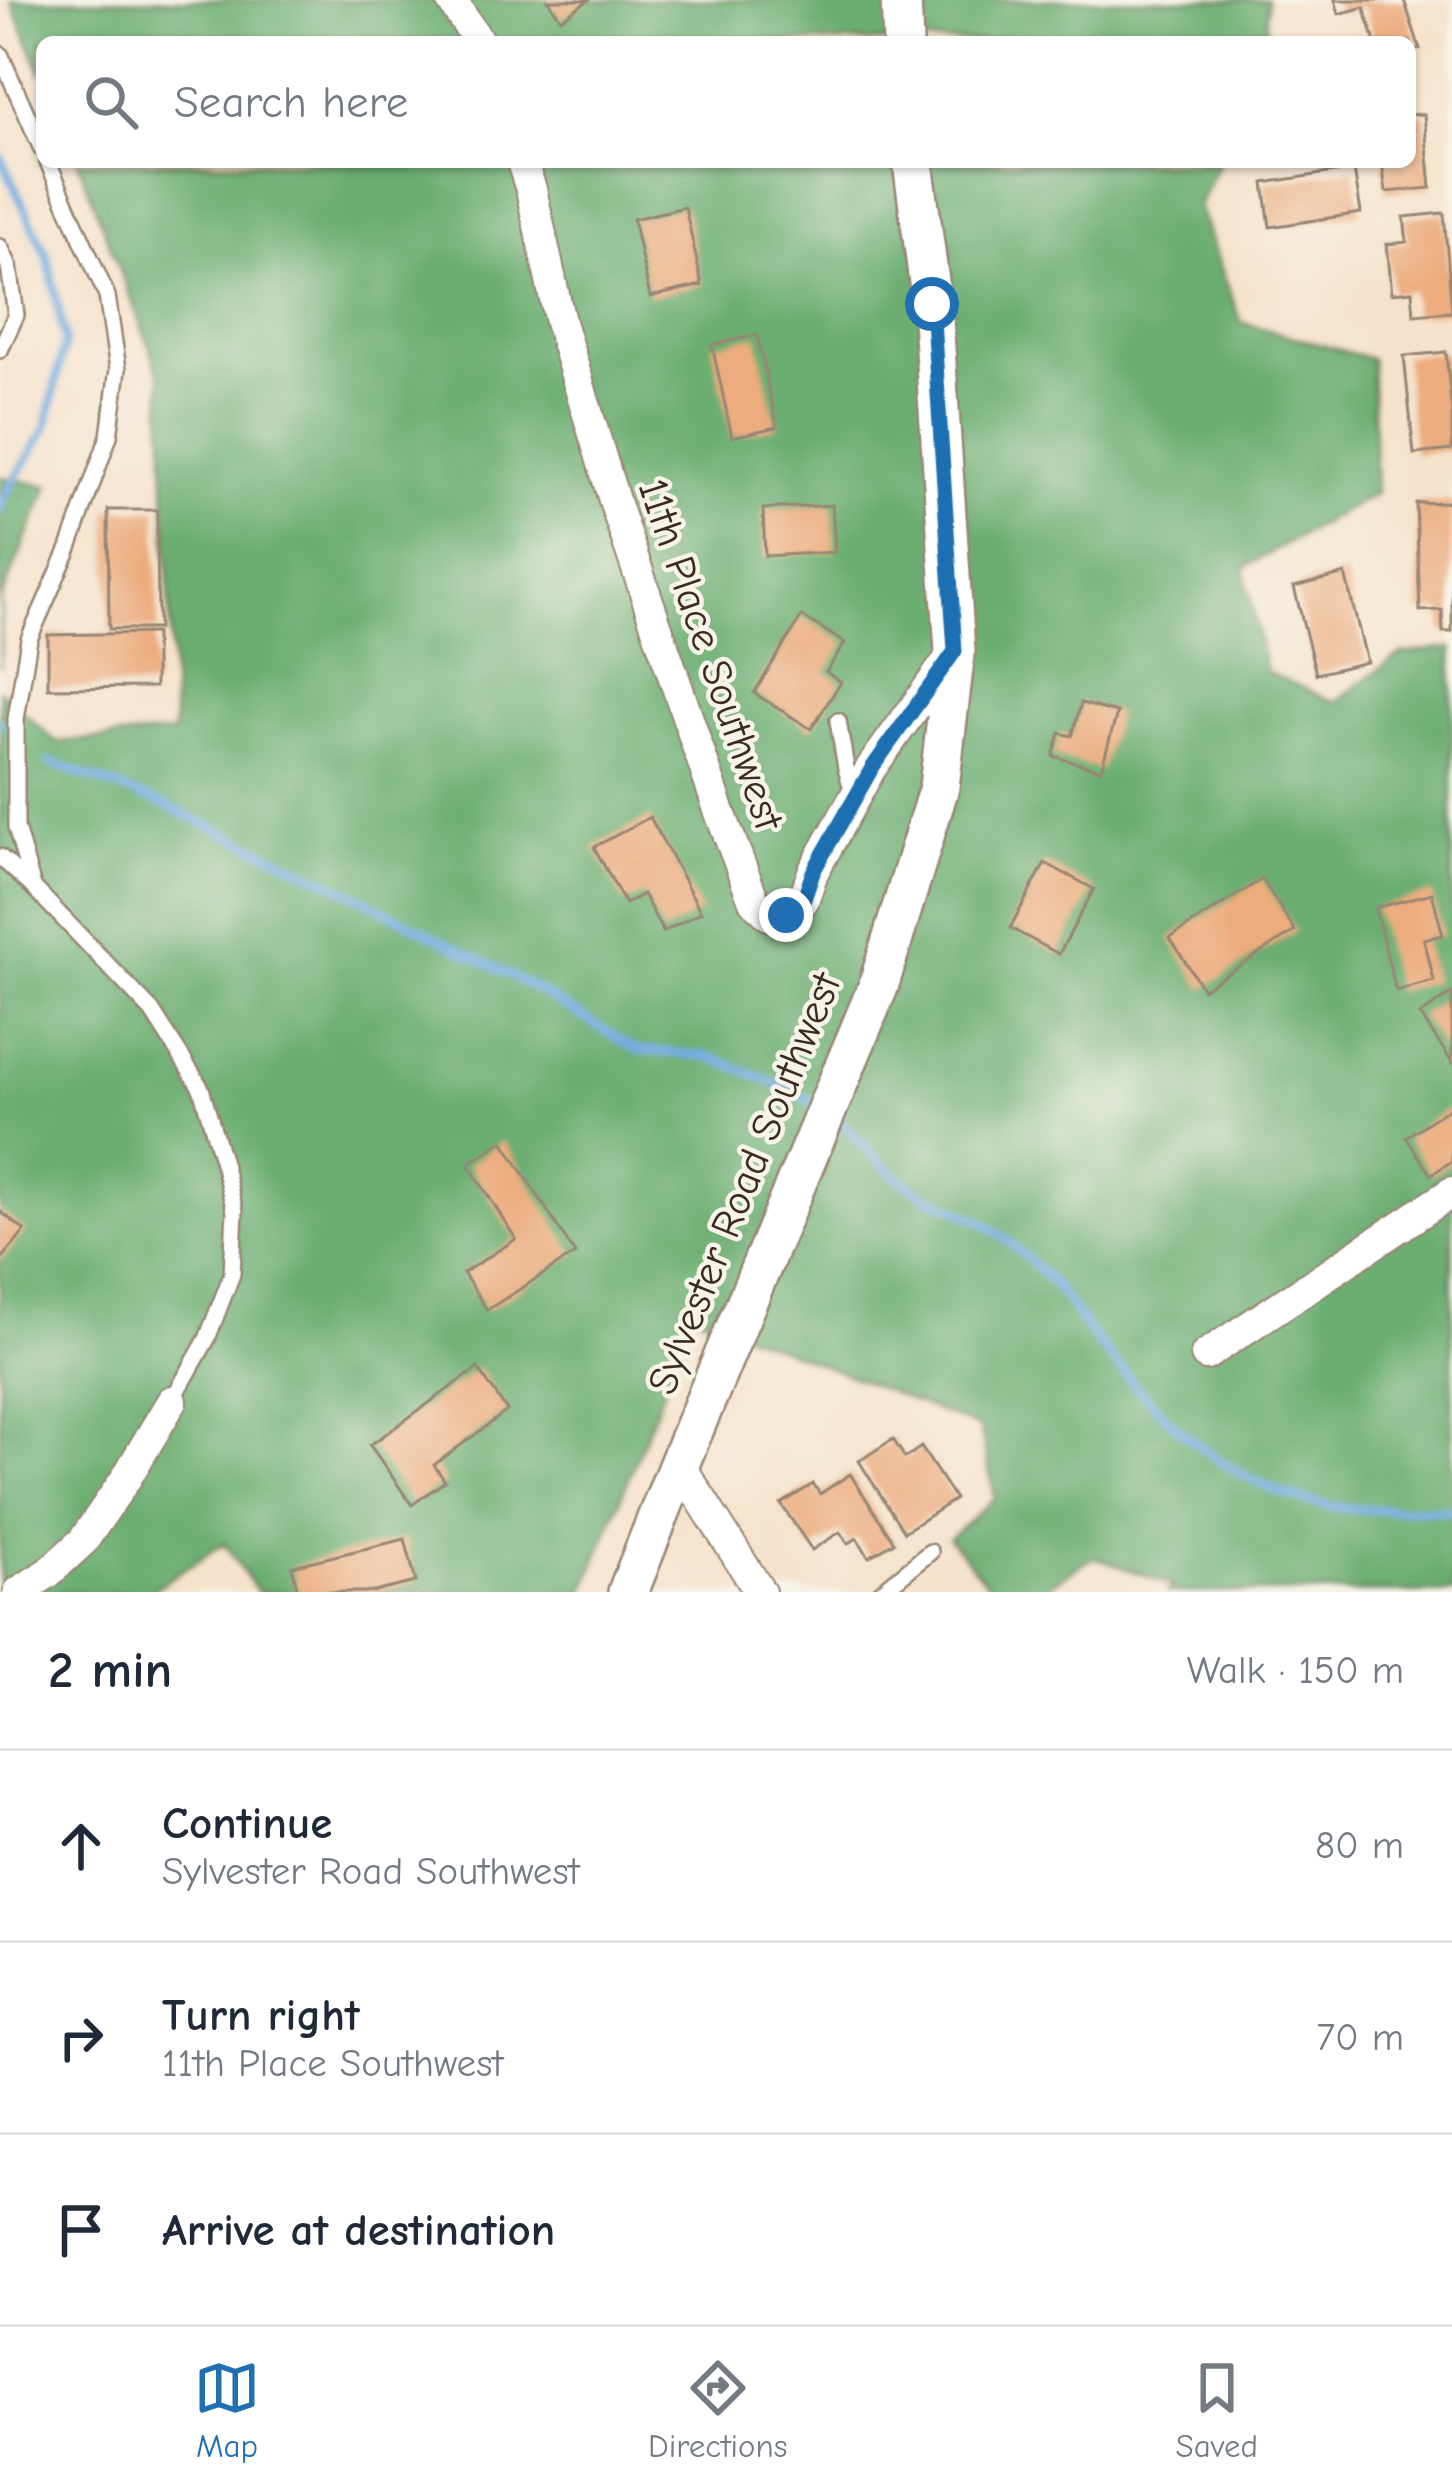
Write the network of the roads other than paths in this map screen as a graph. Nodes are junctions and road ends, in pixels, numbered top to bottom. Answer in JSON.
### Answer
{"nodes":[{"id":1,"x":451,"y":0,"type":"edge"},
{"id":2,"x":902,"y":0,"type":"edge"},
{"id":3,"x":475,"y":36,"type":"edge"},
{"id":4,"x":903,"y":36,"type":"edge"},
{"id":5,"x":0,"y":54,"type":"edge"},
{"id":6,"x":36,"y":135,"type":"edge"},
{"id":7,"x":51,"y":168,"type":"edge"},
{"id":8,"x":524,"y":168,"type":"edge"},
{"id":9,"x":914,"y":168,"type":"edge"},
{"id":10,"x":0,"y":247,"type":"edge"},
{"id":11,"x":0,"y":350,"type":"edge"},
{"id":12,"x":955,"y":651,"type":"junction"},
{"id":13,"x":838,"y":721,"type":"dead end"},
{"id":14,"x":855,"y":798,"type":"junction"},
{"id":15,"x":0,"y":857,"type":"edge"},
{"id":16,"x":33,"y":886,"type":"junction"},
{"id":17,"x":1452,"y":1192,"type":"edge"},
{"id":18,"x":1206,"y":1355,"type":"dead end"},
{"id":19,"x":172,"y":1401,"type":"joint"},
{"id":20,"x":679,"y":1464,"type":"junction"},
{"id":21,"x":930,"y":1552,"type":"dead end"},
{"id":22,"x":19,"y":1592,"type":"edge"},
{"id":23,"x":628,"y":1592,"type":"edge"},
{"id":24,"x":760,"y":1592,"type":"edge"},
{"id":25,"x":881,"y":1592,"type":"edge"}],
"edges":[{"from":1,"to":3,"type":"street"},
{"from":2,"to":4,"type":"street"},
{"from":5,"to":6,"type":"lane"},
{"from":7,"to":16,"type":"lane"},
{"from":8,"to":14,"type":"street","name":"11th Place Southwest"},
{"from":9,"to":12,"type":"street","name":"Sylvester Road Southwest"},
{"from":10,"to":11,"type":"lane"},
{"from":12,"to":14,"type":"street","name":"11th Place Southwest"},
{"from":12,"to":20,"type":"street","name":"Sylvester Road Southwest"},
{"from":13,"to":14,"type":"lane"},
{"from":15,"to":16,"type":"lane"},
{"from":16,"to":19,"type":"lane"},
{"from":17,"to":18,"type":"street"},
{"from":19,"to":22,"type":"street"},
{"from":20,"to":23,"type":"street","name":"Sylvester Road Southwest"},
{"from":20,"to":24,"type":"street"},
{"from":21,"to":25,"type":"lane"}]}
